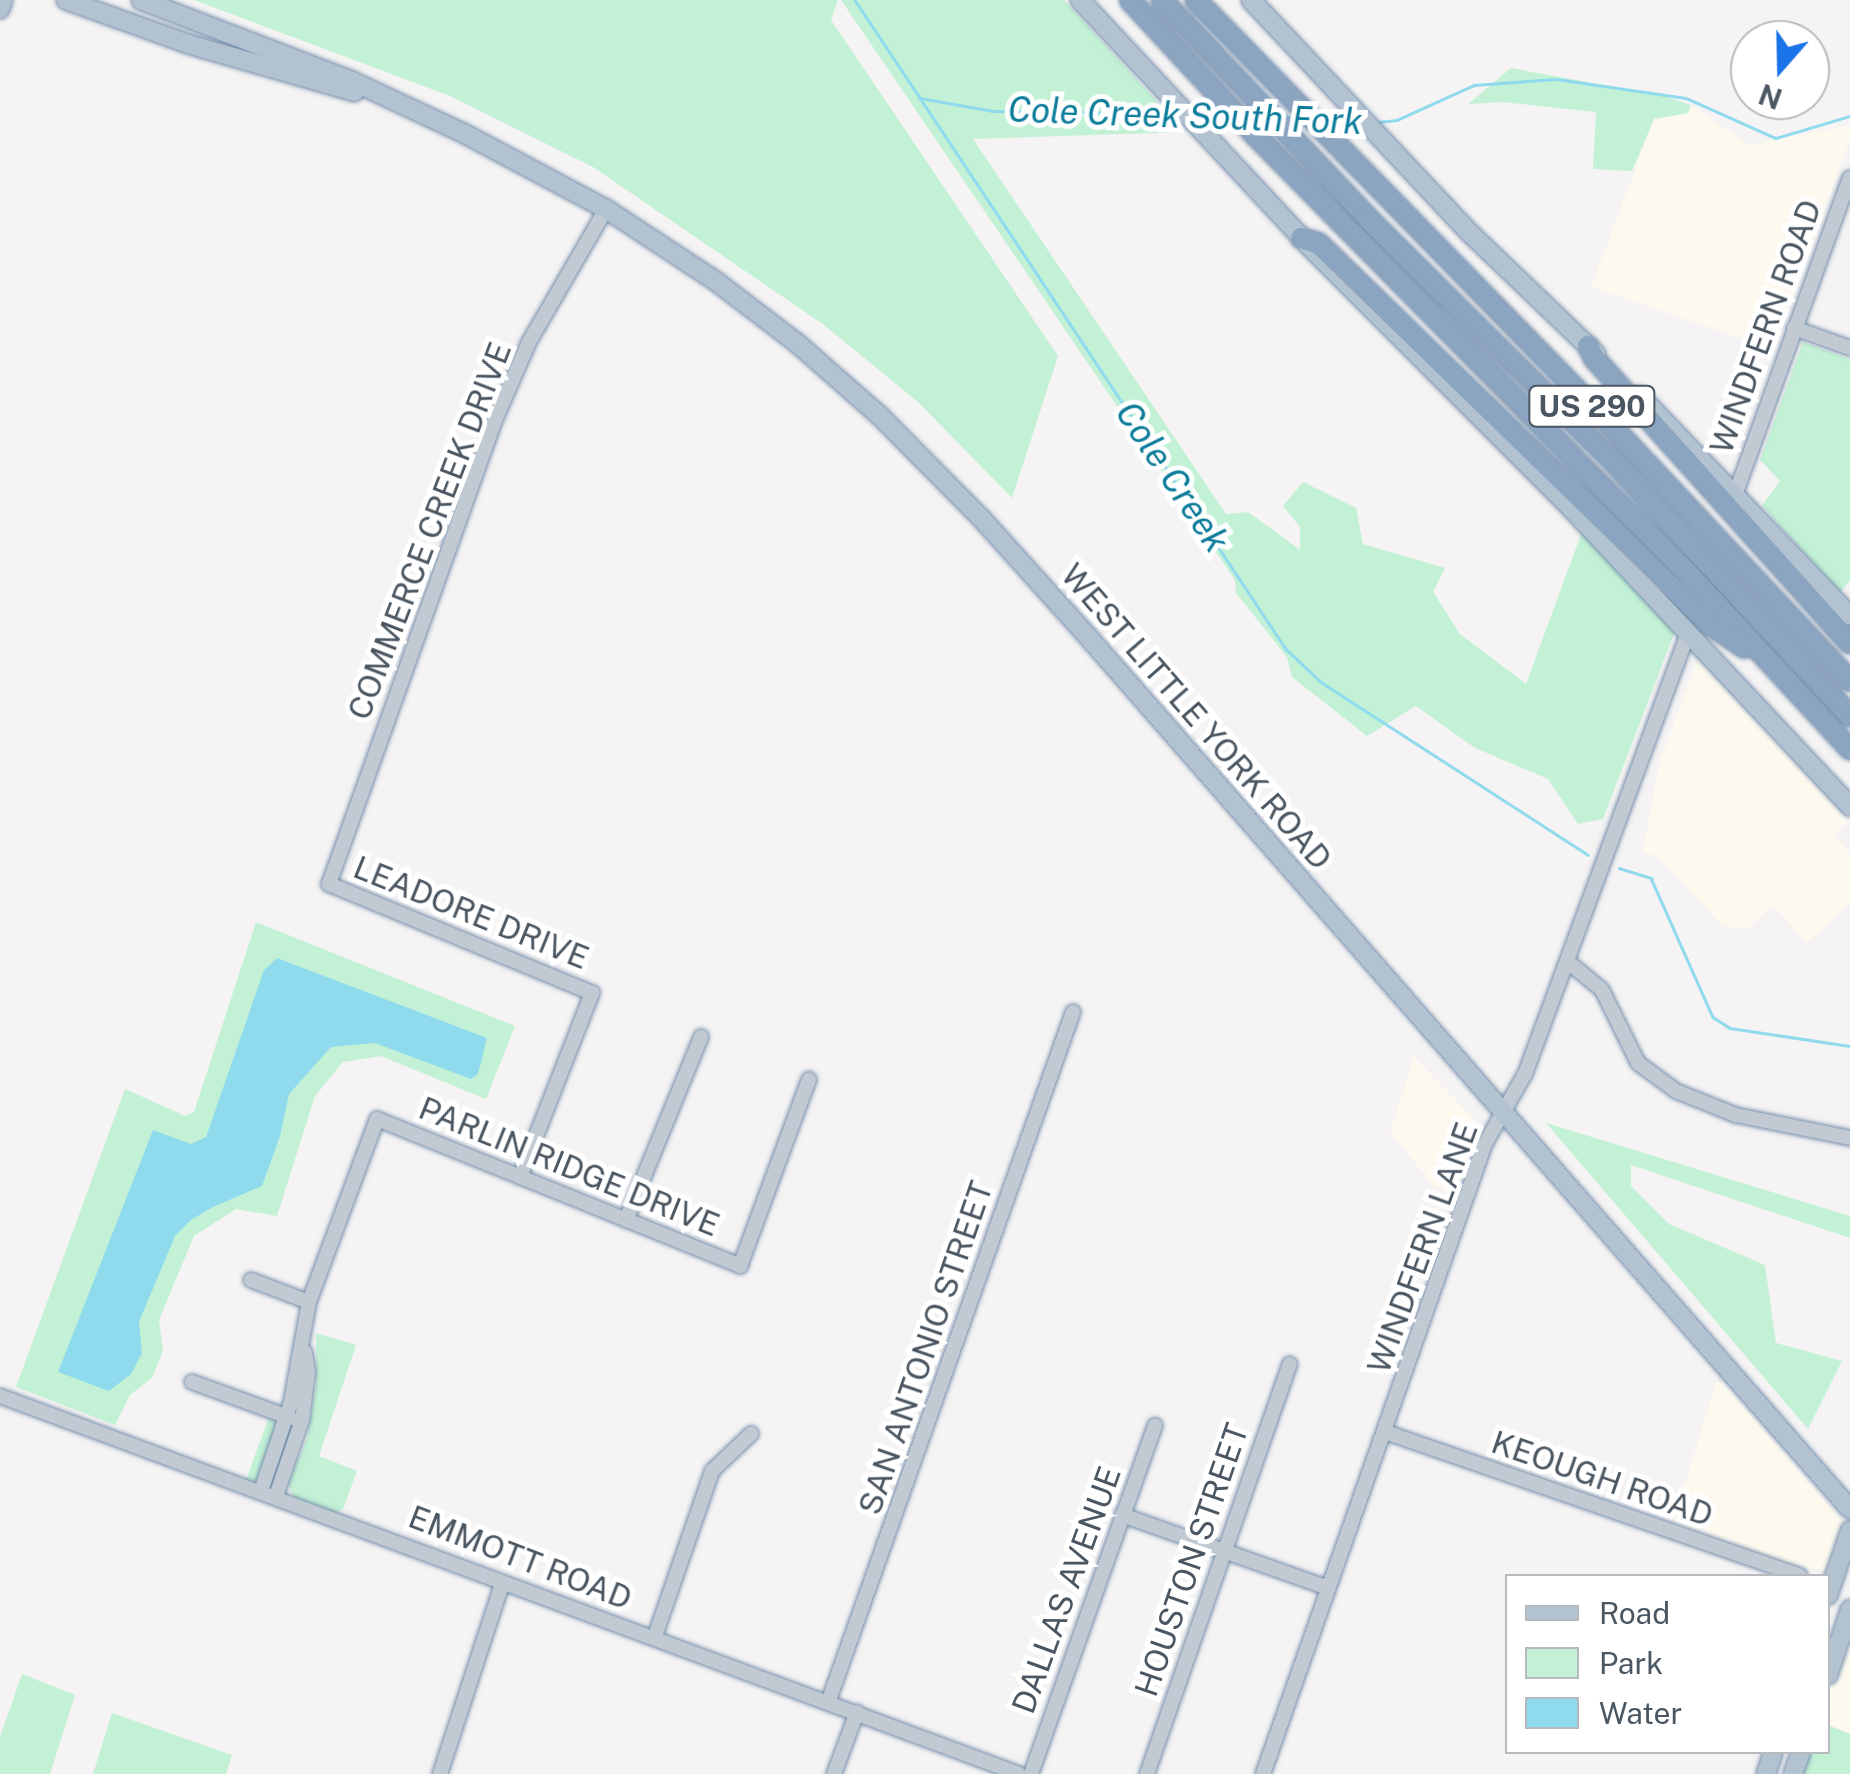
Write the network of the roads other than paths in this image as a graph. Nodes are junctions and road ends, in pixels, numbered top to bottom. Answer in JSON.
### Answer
{"nodes":[{"id":1,"x":3,"y":0,"type":"edge"},
{"id":2,"x":66,"y":0,"type":"edge"},
{"id":3,"x":141,"y":0,"type":"edge"},
{"id":4,"x":1080,"y":0,"type":"edge"},
{"id":5,"x":1130,"y":0,"type":"edge"},
{"id":6,"x":1162,"y":0,"type":"edge"},
{"id":7,"x":1196,"y":0,"type":"edge"},
{"id":8,"x":1251,"y":0,"type":"edge"},
{"id":9,"x":0,"y":8,"type":"edge"},
{"id":10,"x":384,"y":98,"type":"junction"},
{"id":11,"x":1850,"y":178,"type":"edge"},
{"id":12,"x":606,"y":208,"type":"junction"},
{"id":13,"x":1301,"y":238,"type":"junction"},
{"id":14,"x":1794,"y":328,"type":"junction"},
{"id":15,"x":1588,"y":346,"type":"junction"},
{"id":16,"x":1850,"y":348,"type":"edge"},
{"id":17,"x":1735,"y":495,"type":"junction"},
{"id":18,"x":1850,"y":616,"type":"edge"},
{"id":19,"x":1688,"y":633,"type":"junction"},
{"id":20,"x":1850,"y":643,"type":"edge"},
{"id":21,"x":1771,"y":665,"type":"junction"},
{"id":22,"x":1850,"y":681,"type":"edge"},
{"id":23,"x":1850,"y":716,"type":"edge"},
{"id":24,"x":1850,"y":749,"type":"edge"},
{"id":25,"x":1850,"y":806,"type":"edge"},
{"id":26,"x":329,"y":884,"type":"joint"},
{"id":27,"x":1567,"y":962,"type":"junction"},
{"id":28,"x":1073,"y":1012,"type":"dead end"},
{"id":29,"x":700,"y":1036,"type":"dead end"},
{"id":30,"x":809,"y":1079,"type":"dead end"},
{"id":31,"x":1505,"y":1112,"type":"junction"},
{"id":32,"x":1850,"y":1138,"type":"edge"},
{"id":33,"x":520,"y":1176,"type":"junction"},
{"id":34,"x":626,"y":1220,"type":"junction"},
{"id":35,"x":251,"y":1280,"type":"dead end"},
{"id":36,"x":309,"y":1302,"type":"junction"},
{"id":37,"x":1290,"y":1364,"type":"dead end"},
{"id":38,"x":192,"y":1382,"type":"dead end"},
{"id":39,"x":0,"y":1396,"type":"edge"},
{"id":40,"x":294,"y":1419,"type":"junction"},
{"id":41,"x":1155,"y":1425,"type":"dead end"},
{"id":42,"x":1385,"y":1432,"type":"junction"},
{"id":43,"x":751,"y":1434,"type":"dead end"},
{"id":44,"x":1822,"y":1476,"type":"junction"},
{"id":45,"x":1850,"y":1480,"type":"edge"},
{"id":46,"x":269,"y":1493,"type":"junction"},
{"id":47,"x":1850,"y":1509,"type":"edge"},
{"id":48,"x":1122,"y":1515,"type":"junction"},
{"id":49,"x":1850,"y":1531,"type":"edge"},
{"id":50,"x":1225,"y":1553,"type":"junction"},
{"id":51,"x":1794,"y":1574,"type":"edge"},
{"id":52,"x":502,"y":1584,"type":"junction"},
{"id":53,"x":1830,"y":1584,"type":"edge"},
{"id":54,"x":1328,"y":1588,"type":"junction"},
{"id":55,"x":1850,"y":1610,"type":"edge"},
{"id":56,"x":654,"y":1636,"type":"junction"},
{"id":57,"x":1830,"y":1668,"type":"edge"},
{"id":58,"x":829,"y":1700,"type":"junction"},
{"id":59,"x":856,"y":1712,"type":"junction"},
{"id":60,"x":440,"y":1774,"type":"edge"},
{"id":61,"x":834,"y":1774,"type":"edge"},
{"id":62,"x":1019,"y":1774,"type":"edge"},
{"id":63,"x":1031,"y":1774,"type":"edge"},
{"id":64,"x":1147,"y":1774,"type":"edge"},
{"id":65,"x":1264,"y":1774,"type":"edge"}],
"edges":[{"from":1,"to":9,"type":"main road"},
{"from":2,"to":10,"type":"main road","name":"WEST LITTLE YORK ROAD"},
{"from":3,"to":10,"type":"main road","name":"WEST LITTLE YORK ROAD"},
{"from":4,"to":13,"type":"main road"},
{"from":5,"to":21,"type":"highway","number":"US 290"},
{"from":6,"to":23,"type":"highway"},
{"from":7,"to":22,"type":"highway","number":"US 290"},
{"from":8,"to":15,"type":"main road"},
{"from":10,"to":12,"type":"main road","name":"WEST LITTLE YORK ROAD"},
{"from":11,"to":14,"type":"street","name":"WINDFERN ROAD"},
{"from":12,"to":26,"type":"street","name":"COMMERCE CREEK DRIVE"},
{"from":12,"to":31,"type":"main road","name":"WEST LITTLE YORK ROAD"},
{"from":13,"to":19,"type":"main road"},
{"from":13,"to":21,"type":"highway"},
{"from":14,"to":16,"type":"street"},
{"from":14,"to":17,"type":"street","name":"WINDFERN ROAD"},
{"from":15,"to":17,"type":"main road"},
{"from":15,"to":20,"type":"highway"},
{"from":17,"to":18,"type":"main road"},
{"from":19,"to":25,"type":"main road"},
{"from":19,"to":27,"type":"street","name":"WINDFERN LANE"},
{"from":21,"to":24,"type":"highway","number":"US 290"},
{"from":26,"to":33,"type":"street","name":"LEADORE DRIVE"},
{"from":27,"to":31,"type":"street","name":"WINDFERN LANE"},
{"from":27,"to":32,"type":"street"},
{"from":28,"to":58,"type":"street","name":"SAN ANTONIO STREET"},
{"from":29,"to":34,"type":"street"},
{"from":30,"to":34,"type":"street","name":"PARLIN RIDGE DRIVE"},
{"from":31,"to":42,"type":"street","name":"WINDFERN LANE"},
{"from":31,"to":44,"type":"main road","name":"WEST LITTLE YORK ROAD"},
{"from":33,"to":34,"type":"street","name":"PARLIN RIDGE DRIVE"},
{"from":33,"to":36,"type":"street","name":"PARLIN RIDGE DRIVE"},
{"from":35,"to":36,"type":"street"},
{"from":36,"to":40,"type":"street"},
{"from":37,"to":50,"type":"street","name":"HOUSTON STREET"},
{"from":38,"to":40,"type":"street"},
{"from":39,"to":46,"type":"street","name":"EMMOTT ROAD"},
{"from":40,"to":46,"type":"street"},
{"from":41,"to":48,"type":"street","name":"DALLAS AVENUE"},
{"from":42,"to":51,"type":"street","name":"KEOUGH ROAD"},
{"from":42,"to":54,"type":"street","name":"WINDFERN LANE"},
{"from":43,"to":56,"type":"street"},
{"from":44,"to":45,"type":"main road"},
{"from":44,"to":47,"type":"main road","name":"WEST LITTLE YORK ROAD"},
{"from":46,"to":52,"type":"street","name":"EMMOTT ROAD"},
{"from":48,"to":50,"type":"street"},
{"from":48,"to":63,"type":"street","name":"DALLAS AVENUE"},
{"from":49,"to":53,"type":"main road"},
{"from":50,"to":54,"type":"street"},
{"from":50,"to":64,"type":"street","name":"HOUSTON STREET"},
{"from":52,"to":56,"type":"street","name":"EMMOTT ROAD"},
{"from":52,"to":60,"type":"street"},
{"from":54,"to":65,"type":"street","name":"WINDFERN LANE"},
{"from":55,"to":57,"type":"main road"},
{"from":56,"to":58,"type":"street","name":"EMMOTT ROAD"},
{"from":58,"to":59,"type":"street","name":"EMMOTT ROAD"},
{"from":59,"to":61,"type":"street"},
{"from":59,"to":62,"type":"street","name":"EMMOTT ROAD"}]}
